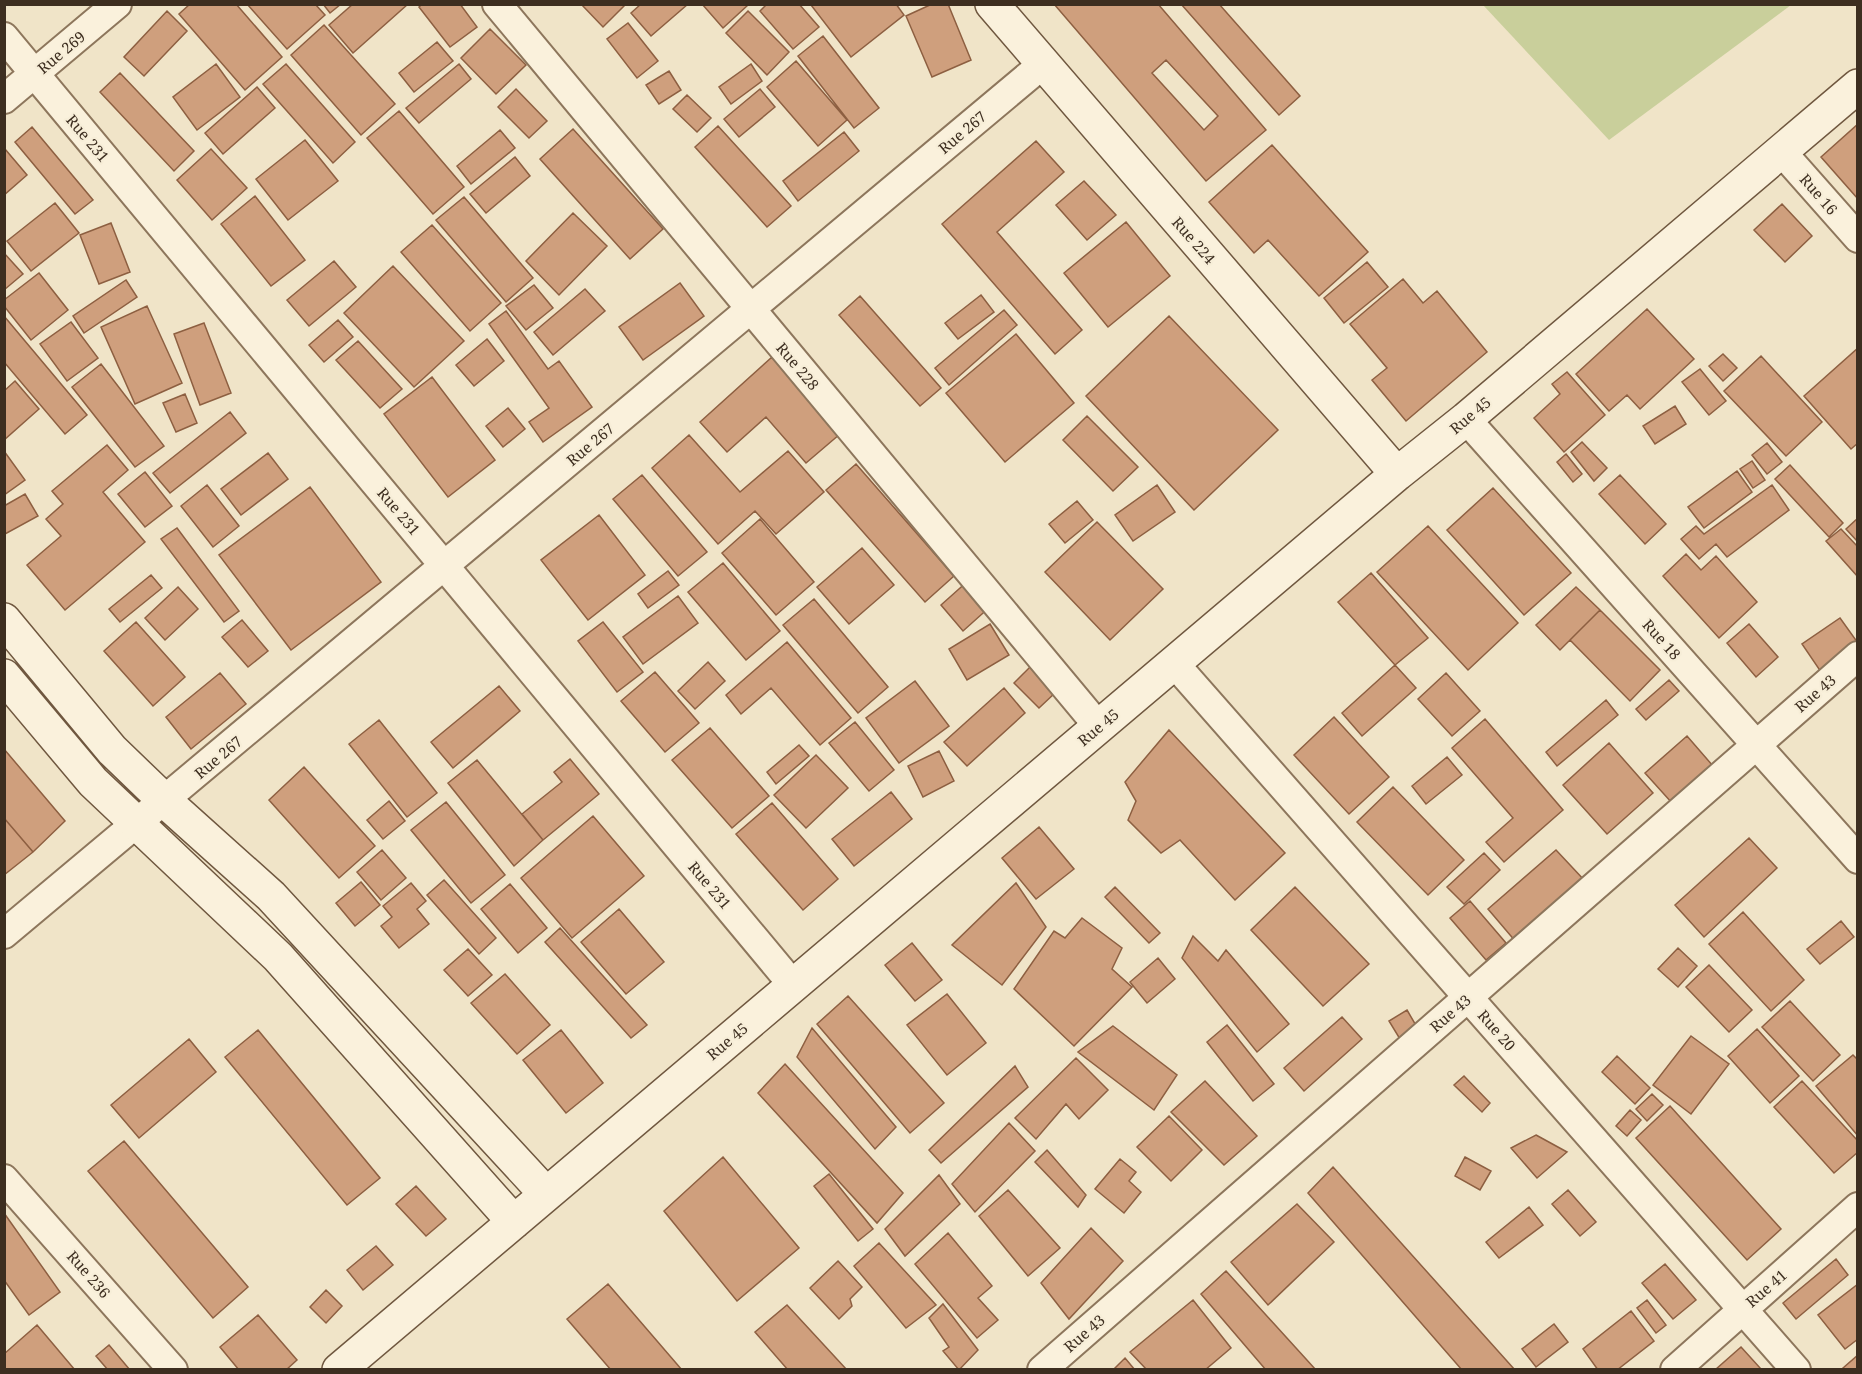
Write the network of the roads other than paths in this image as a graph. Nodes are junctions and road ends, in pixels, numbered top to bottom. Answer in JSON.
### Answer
{"nodes":[{"id":1,"x":117,"y":4,"type":"edge"},
{"id":2,"x":497,"y":4,"type":"edge"},
{"id":3,"x":992,"y":4,"type":"edge"},
{"id":4,"x":4,"y":37,"type":"edge"},
{"id":5,"x":1043,"y":64,"type":"junction"},
{"id":6,"x":35,"y":74,"type":"junction"},
{"id":7,"x":1857,"y":86,"type":"edge"},
{"id":8,"x":4,"y":99,"type":"edge"},
{"id":9,"x":1781,"y":151,"type":"junction"},
{"id":10,"x":1857,"y":238,"type":"edge"},
{"id":11,"x":751,"y":309,"type":"junction"},
{"id":12,"x":1466,"y":419,"type":"junction"},
{"id":13,"x":1397,"y":474,"type":"junction"},
{"id":14,"x":445,"y":566,"type":"junction"},
{"id":15,"x":4,"y":620,"type":"edge"},
{"id":16,"x":1857,"y":656,"type":"edge"},
{"id":17,"x":1174,"y":663,"type":"junction"},
{"id":18,"x":4,"y":676,"type":"edge"},
{"id":19,"x":1099,"y":727,"type":"junction"},
{"id":20,"x":1756,"y":744,"type":"junction"},
{"id":21,"x":165,"y":801,"type":"junction"},
{"id":22,"x":137,"y":824,"type":"junction"},
{"id":23,"x":1857,"y":859,"type":"edge"},
{"id":24,"x":4,"y":934,"type":"edge"},
{"id":25,"x":793,"y":985,"type":"junction"},
{"id":26,"x":1468,"y":997,"type":"junction"},
{"id":27,"x":4,"y":1179,"type":"edge"},
{"id":28,"x":546,"y":1194,"type":"junction"},
{"id":29,"x":1857,"y":1207,"type":"edge"},
{"id":30,"x":514,"y":1222,"type":"junction"},
{"id":31,"x":1742,"y":1309,"type":"junction"},
{"id":32,"x":173,"y":1370,"type":"edge"},
{"id":33,"x":339,"y":1370,"type":"edge"},
{"id":34,"x":1042,"y":1370,"type":"edge"},
{"id":35,"x":1675,"y":1370,"type":"edge"},
{"id":36,"x":1796,"y":1370,"type":"edge"}],
"edges":[{"from":1,"to":6,"type":"street","name":"Rue 269"},
{"from":2,"to":11,"type":"street","name":"Rue 228"},
{"from":3,"to":5,"type":"street","name":"Rue 224"},
{"from":4,"to":6,"type":"street","name":"Rue 231"},
{"from":5,"to":11,"type":"street","name":"Rue 267"},
{"from":5,"to":13,"type":"street","name":"Rue 224"},
{"from":6,"to":8,"type":"street","name":"Rue 269"},
{"from":6,"to":14,"type":"street","name":"Rue 231"},
{"from":7,"to":9,"type":"street","name":"Rue 45"},
{"from":9,"to":10,"type":"street","name":"Rue 16"},
{"from":9,"to":12,"type":"street","name":"Rue 45"},
{"from":11,"to":14,"type":"street","name":"Rue 267"},
{"from":11,"to":19,"type":"street","name":"Rue 228"},
{"from":12,"to":13,"type":"street","name":"Rue 45"},
{"from":12,"to":20,"type":"street","name":"Rue 18"},
{"from":13,"to":17,"type":"street","name":"Rue 45"},
{"from":14,"to":21,"type":"street","name":"Rue 267"},
{"from":14,"to":25,"type":"street","name":"Rue 231"},
{"from":15,"to":21,"type":"street"},
{"from":16,"to":20,"type":"street","name":"Rue 43"},
{"from":17,"to":19,"type":"street","name":"Rue 45"},
{"from":17,"to":26,"type":"street","name":"Rue 20"},
{"from":18,"to":22,"type":"street"},
{"from":19,"to":25,"type":"street","name":"Rue 45"},
{"from":20,"to":23,"type":"street","name":"Rue 18"},
{"from":20,"to":26,"type":"street","name":"Rue 43"},
{"from":21,"to":22,"type":"street","name":"Rue 267"},
{"from":21,"to":28,"type":"street"},
{"from":22,"to":24,"type":"street","name":"Rue 267"},
{"from":22,"to":30,"type":"street"},
{"from":25,"to":28,"type":"street","name":"Rue 45"},
{"from":26,"to":31,"type":"street","name":"Rue 20"},
{"from":26,"to":34,"type":"street","name":"Rue 43"},
{"from":27,"to":32,"type":"street","name":"Rue 236"},
{"from":28,"to":30,"type":"street","name":"Rue 45"},
{"from":29,"to":31,"type":"street","name":"Rue 41"},
{"from":30,"to":33,"type":"street","name":"Rue 45"},
{"from":31,"to":35,"type":"street","name":"Rue 41"},
{"from":31,"to":36,"type":"street","name":"Rue 20"}]}
